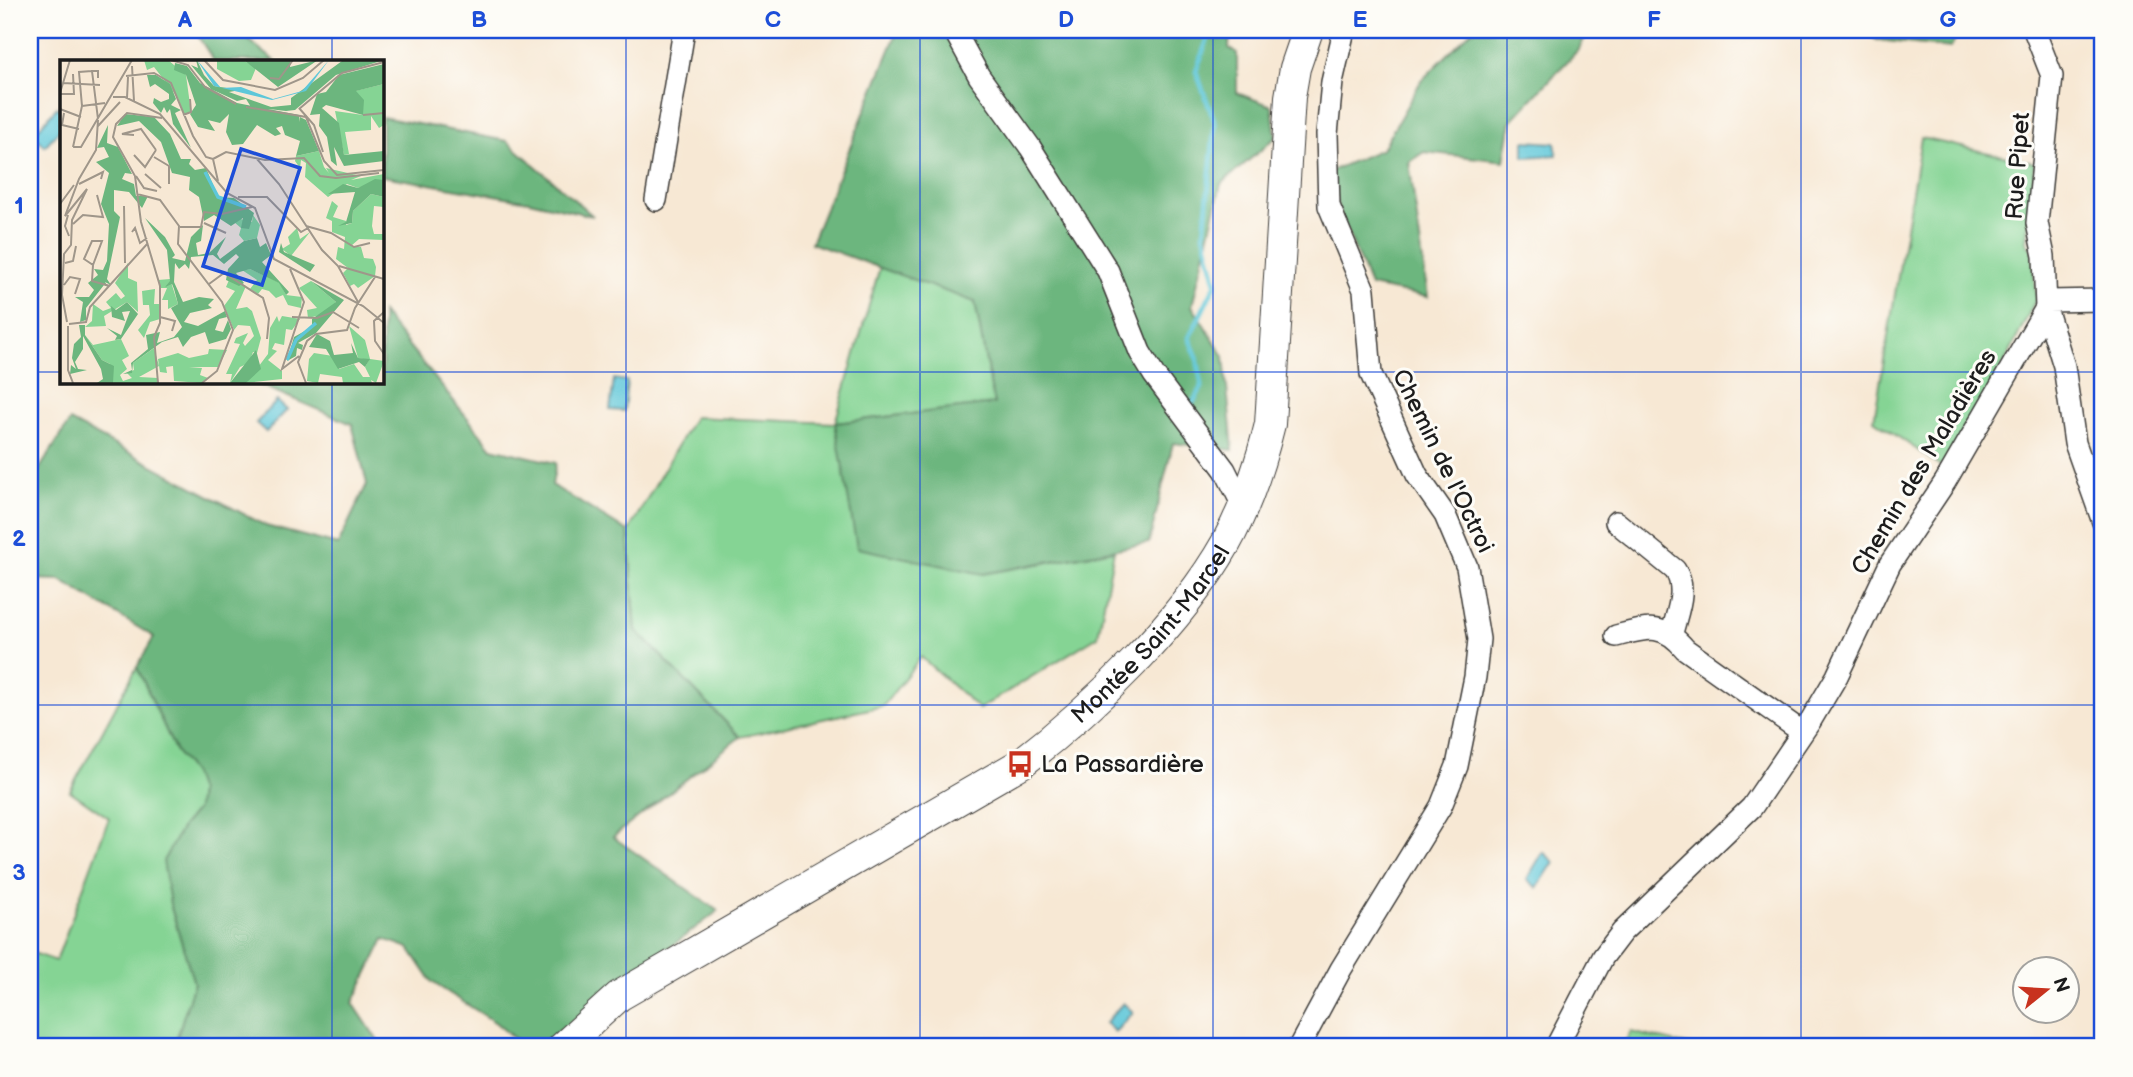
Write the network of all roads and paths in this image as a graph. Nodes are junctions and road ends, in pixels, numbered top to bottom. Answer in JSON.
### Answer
{"nodes":[{"id":1,"x":684,"y":30,"type":"edge"},
{"id":2,"x":954,"y":30,"type":"edge"},
{"id":3,"x":1308,"y":30,"type":"edge"},
{"id":4,"x":1344,"y":30,"type":"edge"},
{"id":5,"x":2034,"y":30,"type":"edge"},
{"id":6,"x":656,"y":200,"type":"dead end"},
{"id":7,"x":2103,"y":300,"type":"edge"},
{"id":8,"x":2047,"y":304,"type":"junction"},
{"id":9,"x":1243,"y":506,"type":"junction"},
{"id":10,"x":1616,"y":522,"type":"dead end"},
{"id":11,"x":2103,"y":522,"type":"edge"},
{"id":12,"x":1672,"y":633,"type":"junction"},
{"id":13,"x":1616,"y":636,"type":"dead end"},
{"id":14,"x":1802,"y":732,"type":"junction"},
{"id":15,"x":563,"y":1047,"type":"edge"},
{"id":16,"x":1299,"y":1047,"type":"edge"},
{"id":17,"x":1556,"y":1047,"type":"edge"}],
"edges":[{"from":1,"to":6,"type":"street"},
{"from":2,"to":9,"type":"street"},
{"from":3,"to":9,"type":"main road","name":"Montée Saint-Marcel"},
{"from":4,"to":16,"type":"street","name":"Chemin de l'Octroi"},
{"from":5,"to":8,"type":"street","name":"Rue Pipet"},
{"from":7,"to":8,"type":"street"},
{"from":8,"to":11,"type":"street","name":"Rue Pipet"},
{"from":8,"to":14,"type":"street","name":"Chemin des Maladières"},
{"from":9,"to":15,"type":"main road","name":"Montée Saint-Marcel"},
{"from":10,"to":12,"type":"street"},
{"from":12,"to":13,"type":"street"},
{"from":12,"to":14,"type":"street"},
{"from":14,"to":17,"type":"street","name":"Chemin des Maladières"}]}
